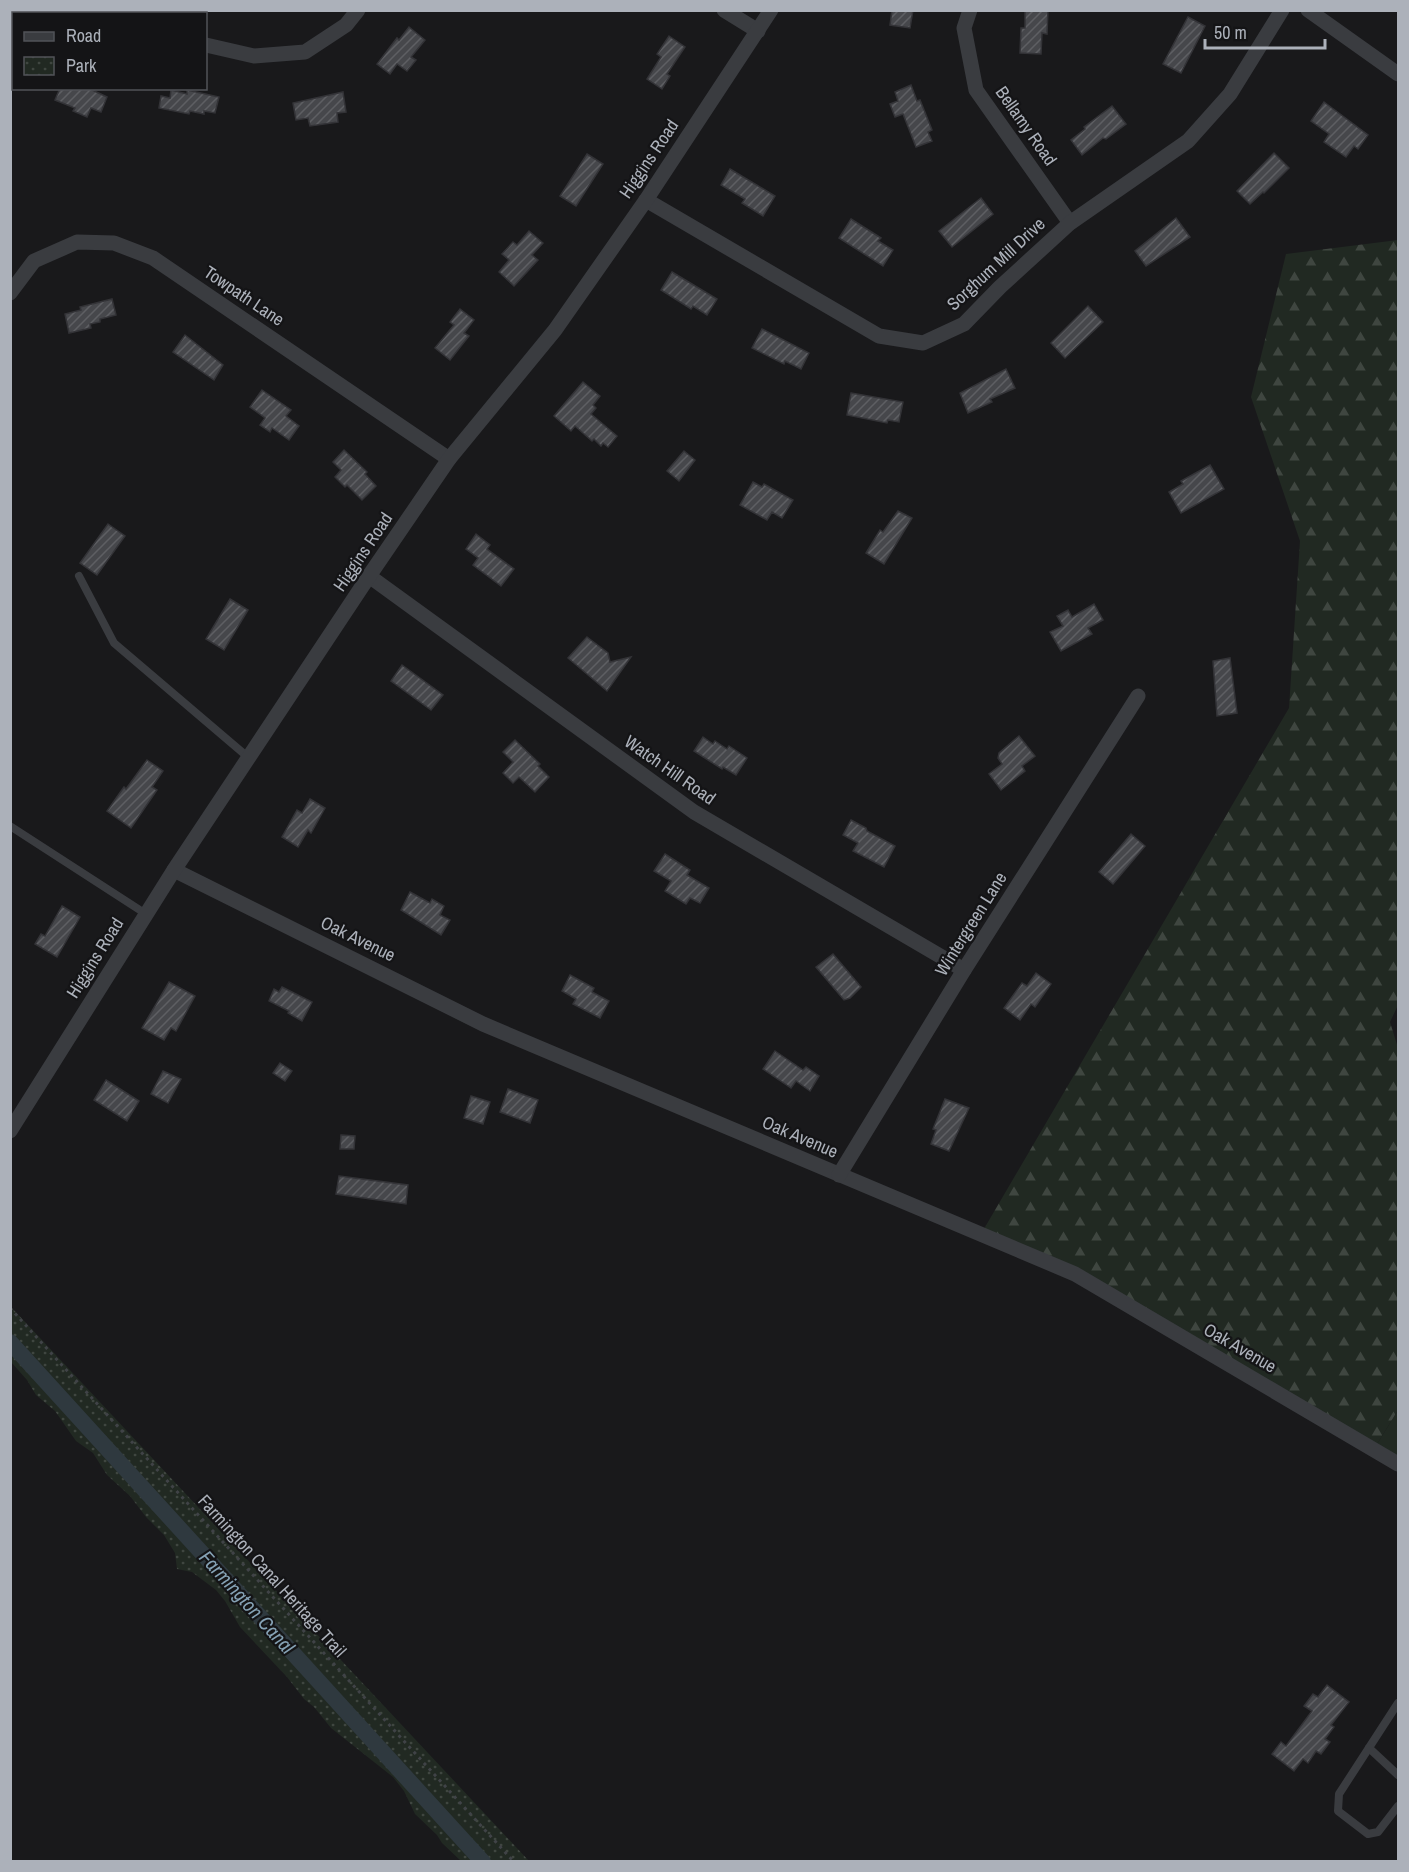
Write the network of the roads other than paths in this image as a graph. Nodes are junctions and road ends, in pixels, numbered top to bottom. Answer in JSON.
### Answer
{"nodes":[{"id":1,"x":358,"y":10,"type":"edge"},
{"id":2,"x":724,"y":10,"type":"edge"},
{"id":3,"x":771,"y":10,"type":"edge"},
{"id":4,"x":970,"y":10,"type":"edge"},
{"id":5,"x":1282,"y":10,"type":"edge"},
{"id":6,"x":1308,"y":10,"type":"edge"},
{"id":7,"x":758,"y":31,"type":"junction"},
{"id":8,"x":207,"y":45,"type":"edge"},
{"id":9,"x":1398,"y":74,"type":"edge"},
{"id":10,"x":646,"y":200,"type":"junction"},
{"id":11,"x":1070,"y":223,"type":"junction"},
{"id":12,"x":10,"y":293,"type":"edge"},
{"id":13,"x":449,"y":459,"type":"junction"},
{"id":14,"x":79,"y":576,"type":"dead end"},
{"id":15,"x":369,"y":576,"type":"junction"},
{"id":16,"x":1138,"y":696,"type":"dead end"},
{"id":17,"x":249,"y":758,"type":"junction"},
{"id":18,"x":10,"y":826,"type":"edge"},
{"id":19,"x":174,"y":870,"type":"junction"},
{"id":20,"x":146,"y":915,"type":"junction"},
{"id":21,"x":964,"y":970,"type":"junction"},
{"id":22,"x":10,"y":1131,"type":"edge"},
{"id":23,"x":839,"y":1175,"type":"junction"},
{"id":24,"x":1398,"y":1464,"type":"edge"},
{"id":25,"x":1398,"y":1703,"type":"edge"},
{"id":26,"x":1368,"y":1748,"type":"junction"},
{"id":27,"x":1398,"y":1775,"type":"edge"},
{"id":28,"x":1398,"y":1806,"type":"edge"}],
"edges":[{"from":1,"to":8,"type":"street"},
{"from":2,"to":7,"type":"street"},
{"from":3,"to":7,"type":"street","name":"Higgins Road"},
{"from":4,"to":11,"type":"street","name":"Bellamy Road"},
{"from":5,"to":11,"type":"street","name":"Sorghum Mill Drive"},
{"from":6,"to":9,"type":"street"},
{"from":7,"to":10,"type":"street","name":"Higgins Road"},
{"from":10,"to":11,"type":"street","name":"Sorghum Mill Drive"},
{"from":10,"to":13,"type":"street","name":"Higgins Road"},
{"from":12,"to":13,"type":"street","name":"Towpath Lane"},
{"from":13,"to":15,"type":"street","name":"Higgins Road"},
{"from":14,"to":17,"type":"lane"},
{"from":15,"to":17,"type":"street","name":"Higgins Road"},
{"from":15,"to":21,"type":"street","name":"Watch Hill Road"},
{"from":16,"to":21,"type":"street","name":"Wintergreen Lane"},
{"from":17,"to":19,"type":"street","name":"Higgins Road"},
{"from":18,"to":20,"type":"lane"},
{"from":19,"to":20,"type":"street","name":"Higgins Road"},
{"from":19,"to":23,"type":"street","name":"Oak Avenue"},
{"from":20,"to":22,"type":"street","name":"Higgins Road"},
{"from":21,"to":23,"type":"street","name":"Wintergreen Lane"},
{"from":23,"to":24,"type":"street","name":"Oak Avenue"},
{"from":25,"to":26,"type":"lane"},
{"from":26,"to":27,"type":"lane"},
{"from":26,"to":28,"type":"lane"}]}
